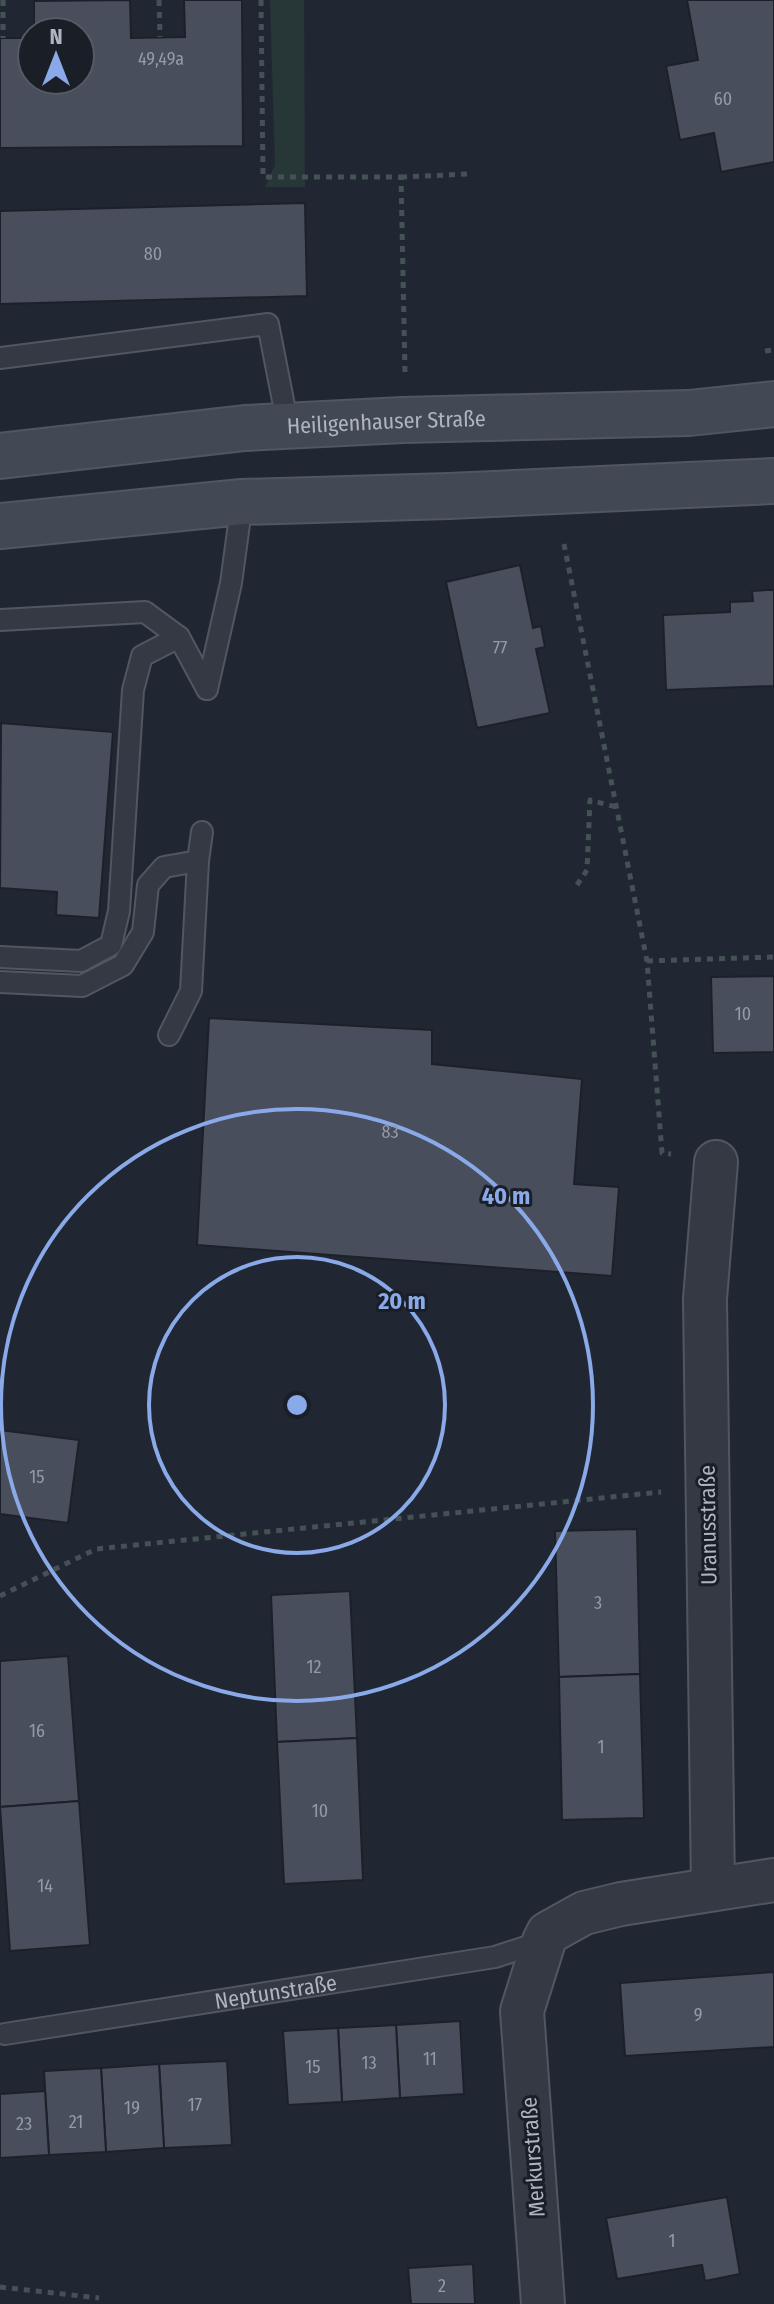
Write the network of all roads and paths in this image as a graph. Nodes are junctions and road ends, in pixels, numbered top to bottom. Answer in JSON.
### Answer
{"nodes":[{"id":1,"x":3,"y":0,"type":"edge"},
{"id":2,"x":159,"y":0,"type":"edge"},
{"id":3,"x":261,"y":0,"type":"edge"},
{"id":4,"x":160,"y":37,"type":"dead end"},
{"id":5,"x":3,"y":38,"type":"dead end"},
{"id":6,"x":469,"y":174,"type":"dead end"},
{"id":7,"x":401,"y":177,"type":"junction"},
{"id":8,"x":774,"y":350,"type":"edge"},
{"id":9,"x":765,"y":351,"type":"dead end"},
{"id":10,"x":0,"y":358,"type":"edge"},
{"id":11,"x":405,"y":375,"type":"dead end"},
{"id":12,"x":774,"y":404,"type":"edge"},
{"id":13,"x":288,"y":426,"type":"junction"},
{"id":14,"x":0,"y":456,"type":"edge"},
{"id":15,"x":774,"y":481,"type":"edge"},
{"id":16,"x":242,"y":502,"type":"junction"},
{"id":17,"x":0,"y":526,"type":"edge"},
{"id":18,"x":564,"y":544,"type":"dead end"},
{"id":19,"x":0,"y":620,"type":"edge"},
{"id":20,"x":179,"y":637,"type":"junction"},
{"id":21,"x":616,"y":807,"type":"junction"},
{"id":22,"x":202,"y":832,"type":"dead end"},
{"id":23,"x":198,"y":861,"type":"junction"},
{"id":24,"x":577,"y":885,"type":"dead end"},
{"id":25,"x":0,"y":957,"type":"edge"},
{"id":26,"x":774,"y":957,"type":"edge"},
{"id":27,"x":647,"y":961,"type":"junction"},
{"id":28,"x":0,"y":982,"type":"edge"},
{"id":29,"x":169,"y":1035,"type":"dead end"},
{"id":30,"x":716,"y":1162,"type":"joint"},
{"id":31,"x":707,"y":1493,"type":"junction"},
{"id":32,"x":0,"y":1596,"type":"edge"},
{"id":33,"x":774,"y":1880,"type":"edge"},
{"id":34,"x":713,"y":1888,"type":"junction"},
{"id":35,"x":544,"y":1941,"type":"junction"},
{"id":36,"x":5,"y":2034,"type":"dead end"},
{"id":37,"x":0,"y":2287,"type":"edge"},
{"id":38,"x":99,"y":2298,"type":"dead end"},
{"id":39,"x":543,"y":2304,"type":"edge"}],
"edges":[{"from":1,"to":5,"type":"path"},
{"from":2,"to":4,"type":"path"},
{"from":3,"to":7,"type":"path"},
{"from":6,"to":7,"type":"path"},
{"from":7,"to":11,"type":"path"},
{"from":8,"to":9,"type":"path"},
{"from":10,"to":13,"type":"lane"},
{"from":12,"to":13,"type":"main road","name":"Heiligenhauser Straße"},
{"from":13,"to":14,"type":"main road","name":"Heiligenhauser Straße"},
{"from":15,"to":16,"type":"main road"},
{"from":16,"to":17,"type":"main road"},
{"from":16,"to":20,"type":"lane"},
{"from":18,"to":21,"type":"path"},
{"from":19,"to":20,"type":"lane"},
{"from":20,"to":25,"type":"lane"},
{"from":21,"to":24,"type":"path"},
{"from":21,"to":27,"type":"path"},
{"from":22,"to":23,"type":"lane"},
{"from":23,"to":28,"type":"lane"},
{"from":23,"to":29,"type":"lane"},
{"from":26,"to":27,"type":"path"},
{"from":27,"to":30,"type":"path"},
{"from":30,"to":31,"type":"street","name":"Uranusstraße"},
{"from":31,"to":32,"type":"path"},
{"from":31,"to":34,"type":"street","name":"Uranusstraße"},
{"from":33,"to":34,"type":"street","name":"Neptunstraße"},
{"from":34,"to":35,"type":"street","name":"Neptunstraße"},
{"from":35,"to":36,"type":"lane","name":"Neptunstraße"},
{"from":35,"to":39,"type":"street","name":"Merkurstraße"},
{"from":37,"to":38,"type":"path"}]}
